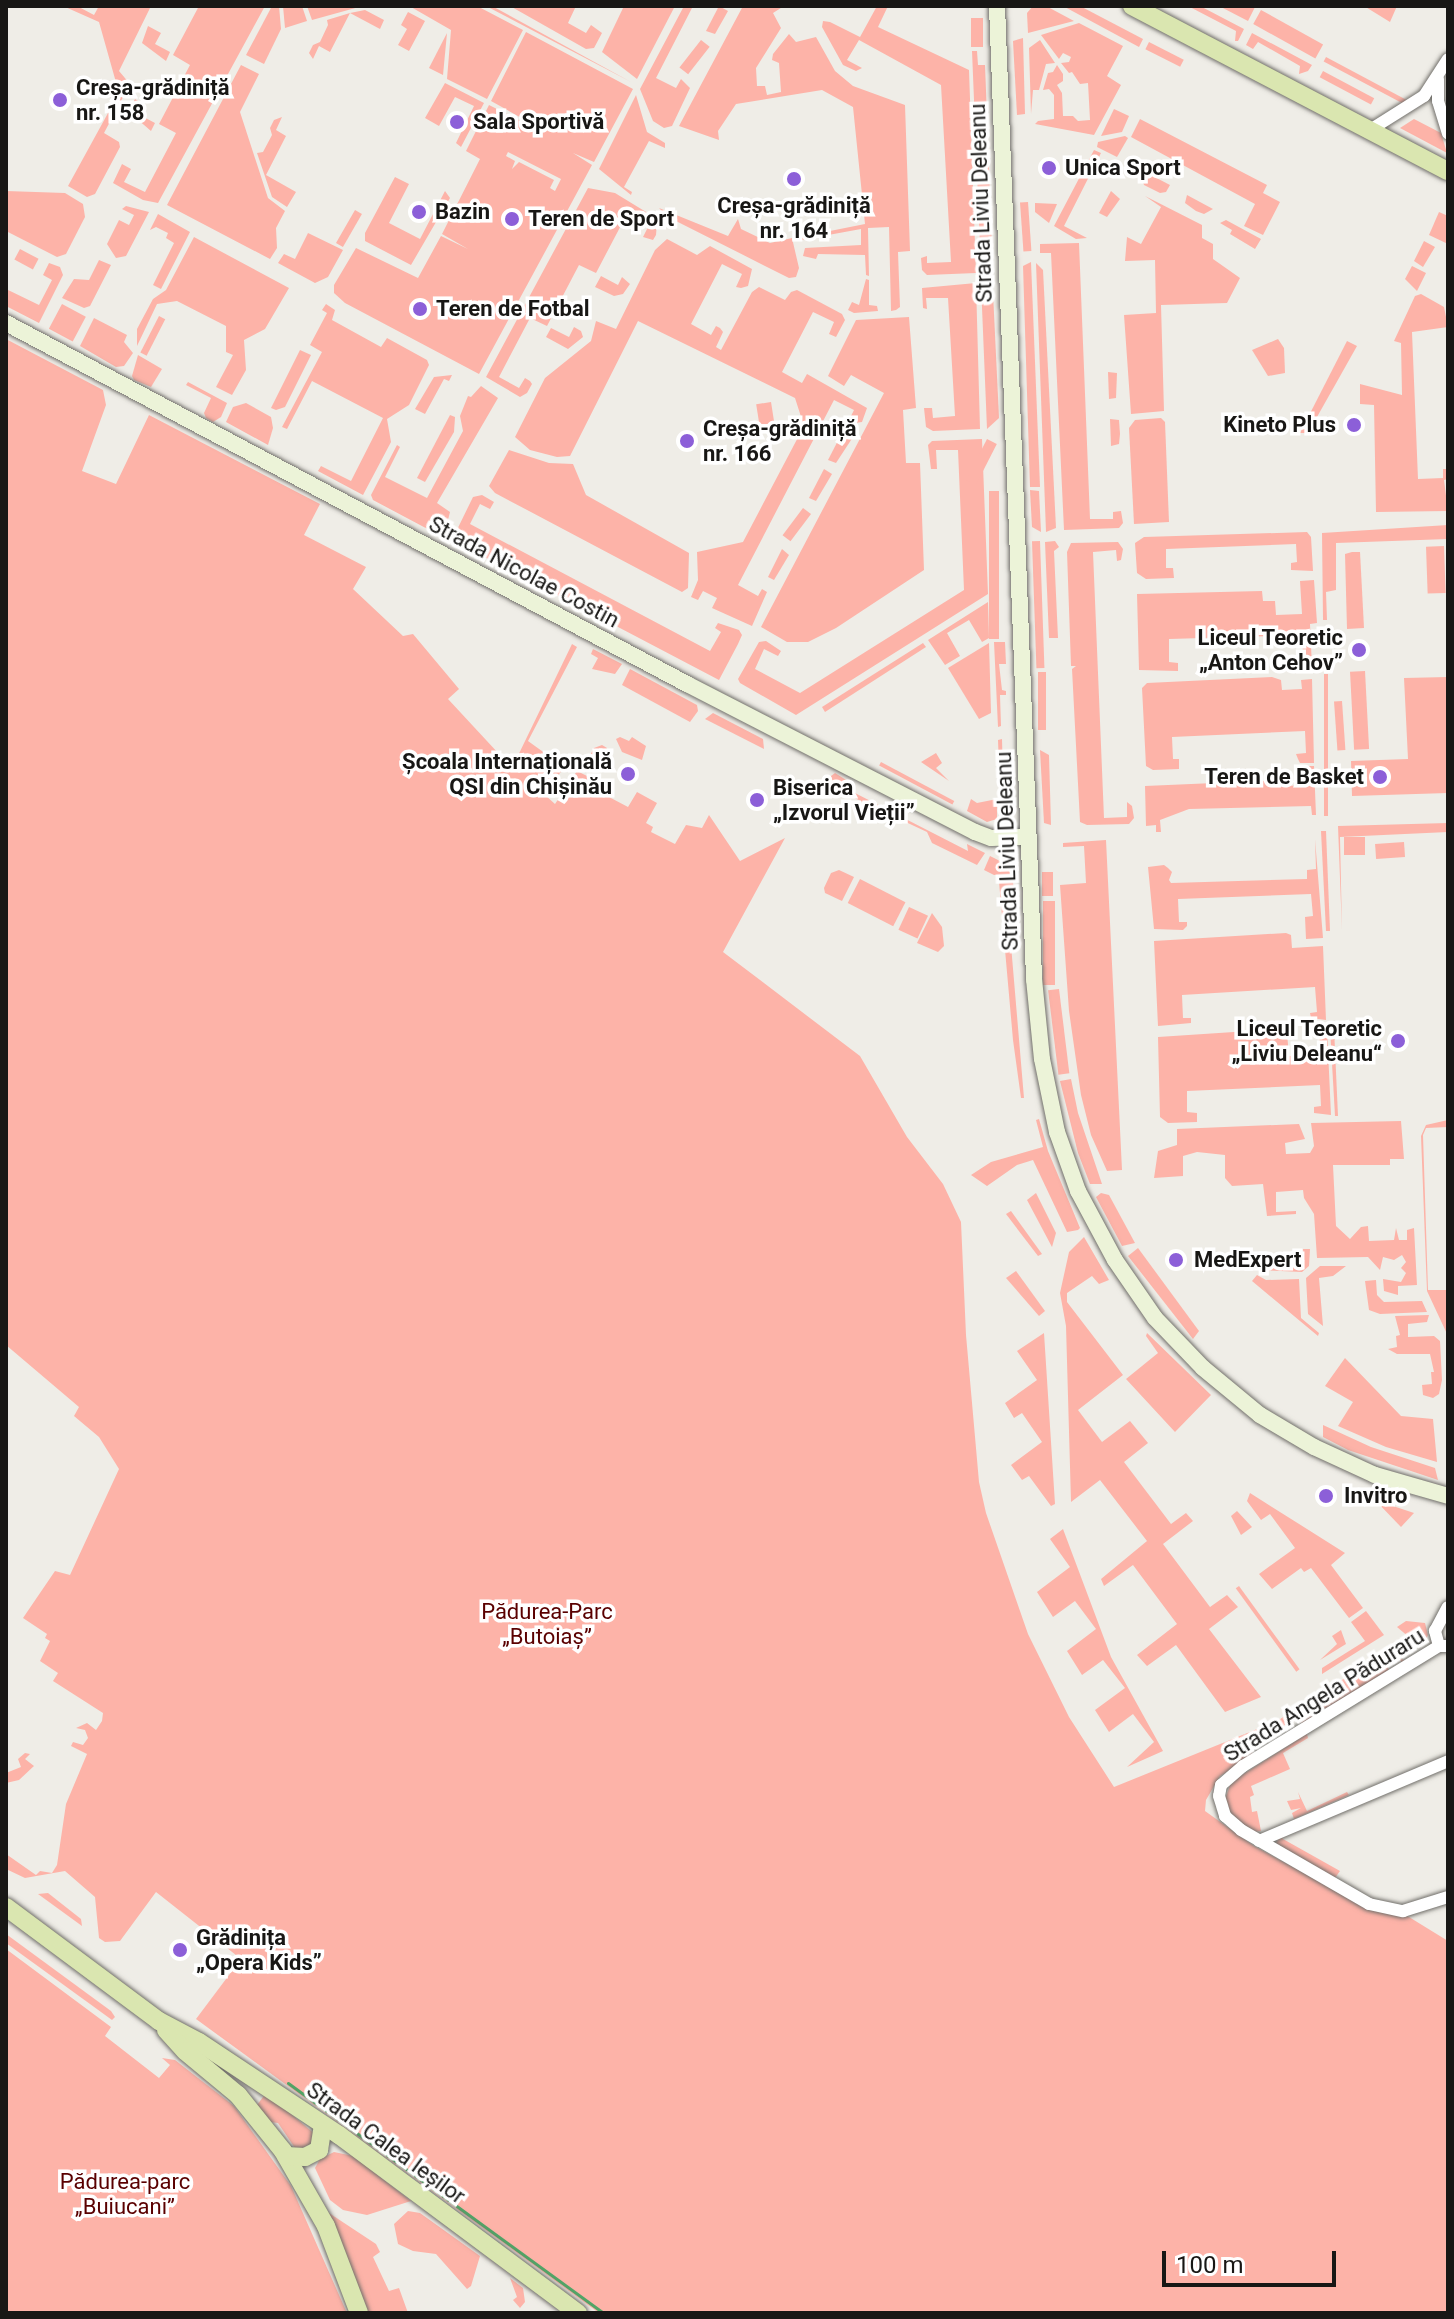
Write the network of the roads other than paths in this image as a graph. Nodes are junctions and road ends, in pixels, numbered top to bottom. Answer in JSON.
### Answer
{"nodes":[{"id":1,"x":997,"y":6,"type":"edge"},
{"id":2,"x":1132,"y":6,"type":"edge"},
{"id":3,"x":1448,"y":59,"type":"edge"},
{"id":4,"x":1438,"y":79,"type":"junction"},
{"id":5,"x":1370,"y":130,"type":"junction"},
{"id":6,"x":1448,"y":133,"type":"edge"},
{"id":7,"x":1448,"y":171,"type":"edge"},
{"id":8,"x":6,"y":323,"type":"edge"},
{"id":9,"x":1028,"y":837,"type":"junction"},
{"id":10,"x":1448,"y":1496,"type":"edge"},
{"id":11,"x":1448,"y":1607,"type":"edge"},
{"id":12,"x":1443,"y":1646,"type":"edge"},
{"id":13,"x":1448,"y":1761,"type":"edge"},
{"id":14,"x":1259,"y":1841,"type":"junction"},
{"id":15,"x":1448,"y":1897,"type":"edge"},
{"id":16,"x":6,"y":1907,"type":"edge"},
{"id":17,"x":159,"y":2021,"type":"junction"},
{"id":18,"x":323,"y":2125,"type":"junction"},
{"id":19,"x":286,"y":2156,"type":"junction"},
{"id":20,"x":359,"y":2313,"type":"edge"},
{"id":21,"x":578,"y":2313,"type":"edge"}],
"edges":[{"from":1,"to":9,"type":"main road","name":"Strada Liviu Deleanu"},
{"from":2,"to":5,"type":"main road"},
{"from":3,"to":4,"type":"street"},
{"from":4,"to":5,"type":"street"},
{"from":4,"to":6,"type":"street"},
{"from":5,"to":7,"type":"main road"},
{"from":8,"to":9,"type":"main road","name":"Strada Nicolae Costin"},
{"from":9,"to":10,"type":"main road","name":"Strada Liviu Deleanu"},
{"from":11,"to":12,"type":"street"},
{"from":12,"to":14,"type":"street","name":"Strada Angela Păduraru"},
{"from":13,"to":14,"type":"street"},
{"from":14,"to":15,"type":"street","name":"Strada Angela Păduraru"},
{"from":16,"to":17,"type":"main road","name":"Strada Calea Ieșilor"},
{"from":17,"to":18,"type":"main road","name":"Strada Calea Ieșilor"},
{"from":17,"to":19,"type":"main road","name":"Strada Calea Ieșilor"},
{"from":18,"to":19,"type":"main road"},
{"from":18,"to":21,"type":"main road","name":"Strada Calea Ieșilor"},
{"from":19,"to":20,"type":"main road","name":"Strada Calea Ieșilor"}]}
